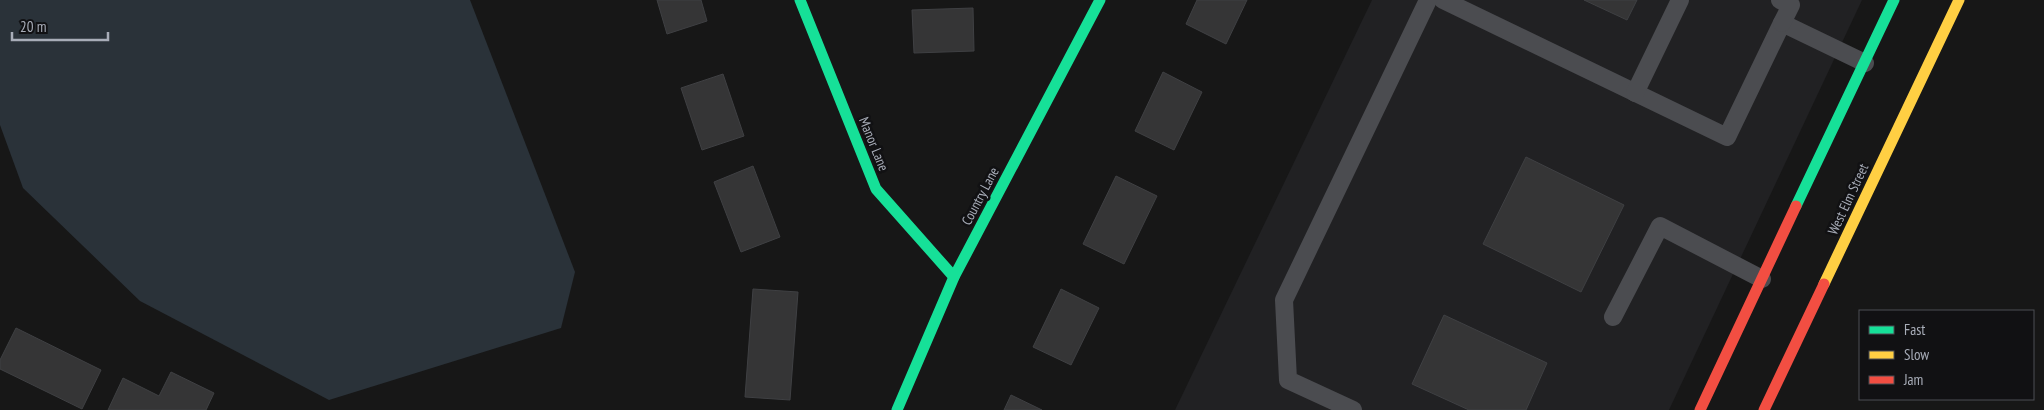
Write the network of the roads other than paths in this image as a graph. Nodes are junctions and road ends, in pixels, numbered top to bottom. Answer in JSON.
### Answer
{"nodes":[{"id":1,"x":800,"y":0,"type":"edge"},
{"id":2,"x":1100,"y":0,"type":"edge"},
{"id":3,"x":1428,"y":0,"type":"edge"},
{"id":4,"x":1442,"y":0,"type":"edge"},
{"id":5,"x":1680,"y":0,"type":"edge"},
{"id":6,"x":1780,"y":0,"type":"edge"},
{"id":7,"x":1894,"y":0,"type":"edge"},
{"id":8,"x":1959,"y":0,"type":"edge"},
{"id":9,"x":1782,"y":23,"type":"junction"},
{"id":10,"x":1864,"y":63,"type":"junction"},
{"id":11,"x":1635,"y":93,"type":"junction"},
{"id":12,"x":954,"y":277,"type":"junction"},
{"id":13,"x":1762,"y":280,"type":"junction"},
{"id":14,"x":1613,"y":317,"type":"dead end"},
{"id":15,"x":896,"y":410,"type":"edge"},
{"id":16,"x":1353,"y":410,"type":"edge"},
{"id":17,"x":1700,"y":410,"type":"edge"},
{"id":18,"x":1764,"y":410,"type":"edge"}],
"edges":[{"from":1,"to":12,"type":"main road","name":"Manor Lane"},
{"from":2,"to":12,"type":"main road","name":"Country Lane"},
{"from":3,"to":16,"type":"lane"},
{"from":4,"to":11,"type":"lane"},
{"from":5,"to":11,"type":"lane"},
{"from":6,"to":9,"type":"lane"},
{"from":7,"to":10,"type":"main road"},
{"from":8,"to":18,"type":"main road","name":"West Elm Street"},
{"from":9,"to":10,"type":"lane"},
{"from":9,"to":11,"type":"lane"},
{"from":10,"to":13,"type":"main road"},
{"from":12,"to":15,"type":"main road","name":"Country Lane"},
{"from":13,"to":14,"type":"lane"},
{"from":13,"to":17,"type":"main road"}]}
